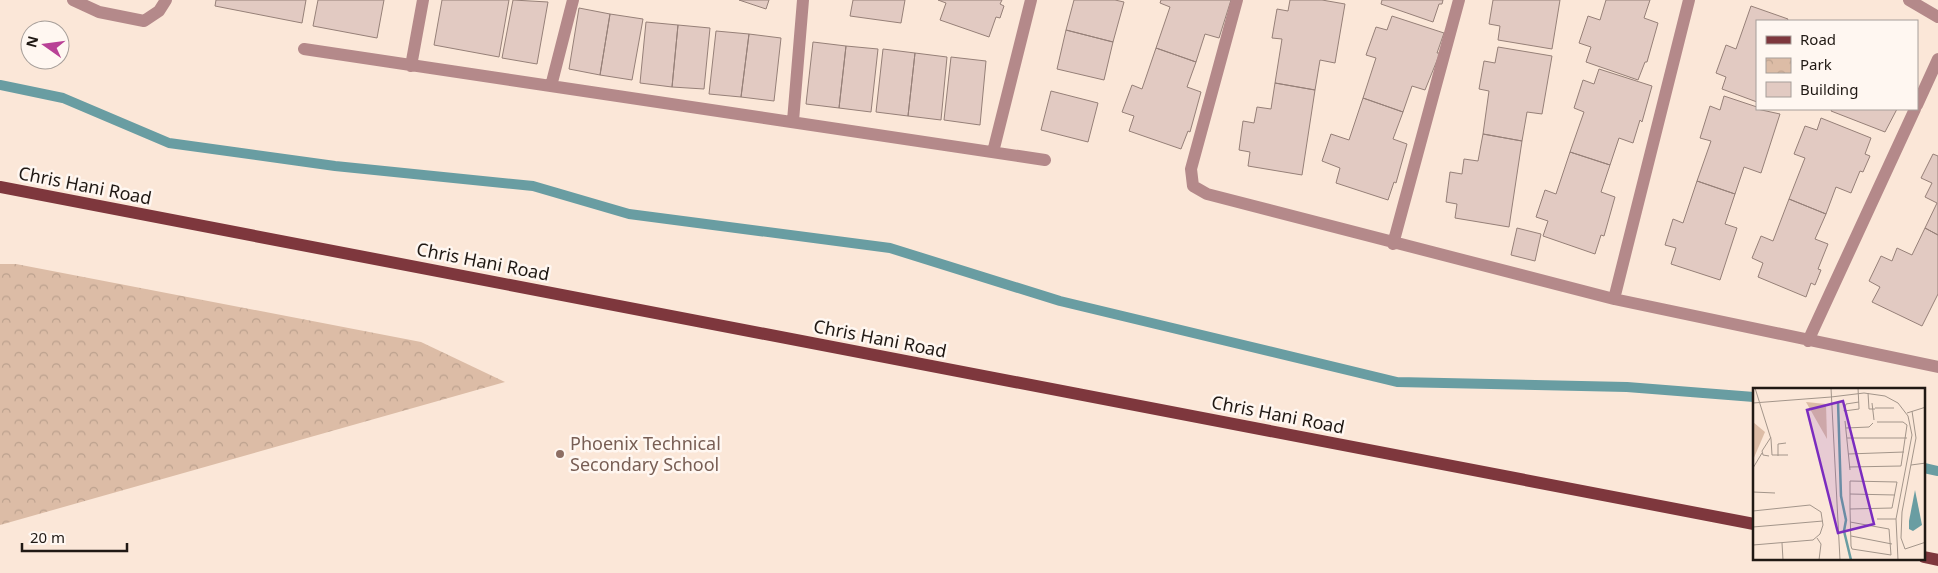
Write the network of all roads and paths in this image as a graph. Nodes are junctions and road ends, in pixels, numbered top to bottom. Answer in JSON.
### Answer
{"nodes":[{"id":1,"x":73,"y":0,"type":"edge"},
{"id":2,"x":166,"y":0,"type":"edge"},
{"id":3,"x":423,"y":0,"type":"edge"},
{"id":4,"x":573,"y":0,"type":"edge"},
{"id":5,"x":803,"y":0,"type":"edge"},
{"id":6,"x":1031,"y":0,"type":"edge"},
{"id":7,"x":1237,"y":0,"type":"edge"},
{"id":8,"x":1459,"y":0,"type":"edge"},
{"id":9,"x":1689,"y":0,"type":"edge"},
{"id":10,"x":1909,"y":0,"type":"edge"},
{"id":11,"x":1938,"y":18,"type":"edge"},
{"id":12,"x":304,"y":49,"type":"dead end"},
{"id":13,"x":1938,"y":59,"type":"edge"},
{"id":14,"x":411,"y":66,"type":"junction"},
{"id":15,"x":552,"y":86,"type":"junction"},
{"id":16,"x":1918,"y":103,"type":"edge"},
{"id":17,"x":1915,"y":110,"type":"edge"},
{"id":18,"x":793,"y":120,"type":"junction"},
{"id":19,"x":993,"y":152,"type":"junction"},
{"id":20,"x":1045,"y":160,"type":"dead end"},
{"id":21,"x":0,"y":187,"type":"edge"},
{"id":22,"x":1393,"y":244,"type":"junction"},
{"id":23,"x":1614,"y":299,"type":"junction"},
{"id":24,"x":1808,"y":340,"type":"junction"},
{"id":25,"x":1938,"y":367,"type":"edge"},
{"id":26,"x":1753,"y":524,"type":"edge"}],
"edges":[{"from":1,"to":2,"type":"street"},
{"from":3,"to":14,"type":"street"},
{"from":4,"to":15,"type":"street"},
{"from":5,"to":18,"type":"street"},
{"from":6,"to":19,"type":"street"},
{"from":7,"to":22,"type":"street"},
{"from":8,"to":22,"type":"street"},
{"from":9,"to":23,"type":"street"},
{"from":10,"to":11,"type":"street"},
{"from":12,"to":14,"type":"street"},
{"from":13,"to":16,"type":"street"},
{"from":14,"to":15,"type":"street"},
{"from":15,"to":18,"type":"street"},
{"from":17,"to":24,"type":"street"},
{"from":18,"to":19,"type":"street"},
{"from":19,"to":20,"type":"street"},
{"from":21,"to":26,"type":"main road","name":"Chris Hani Road"},
{"from":22,"to":23,"type":"street"},
{"from":23,"to":24,"type":"street"},
{"from":24,"to":25,"type":"street"}]}
